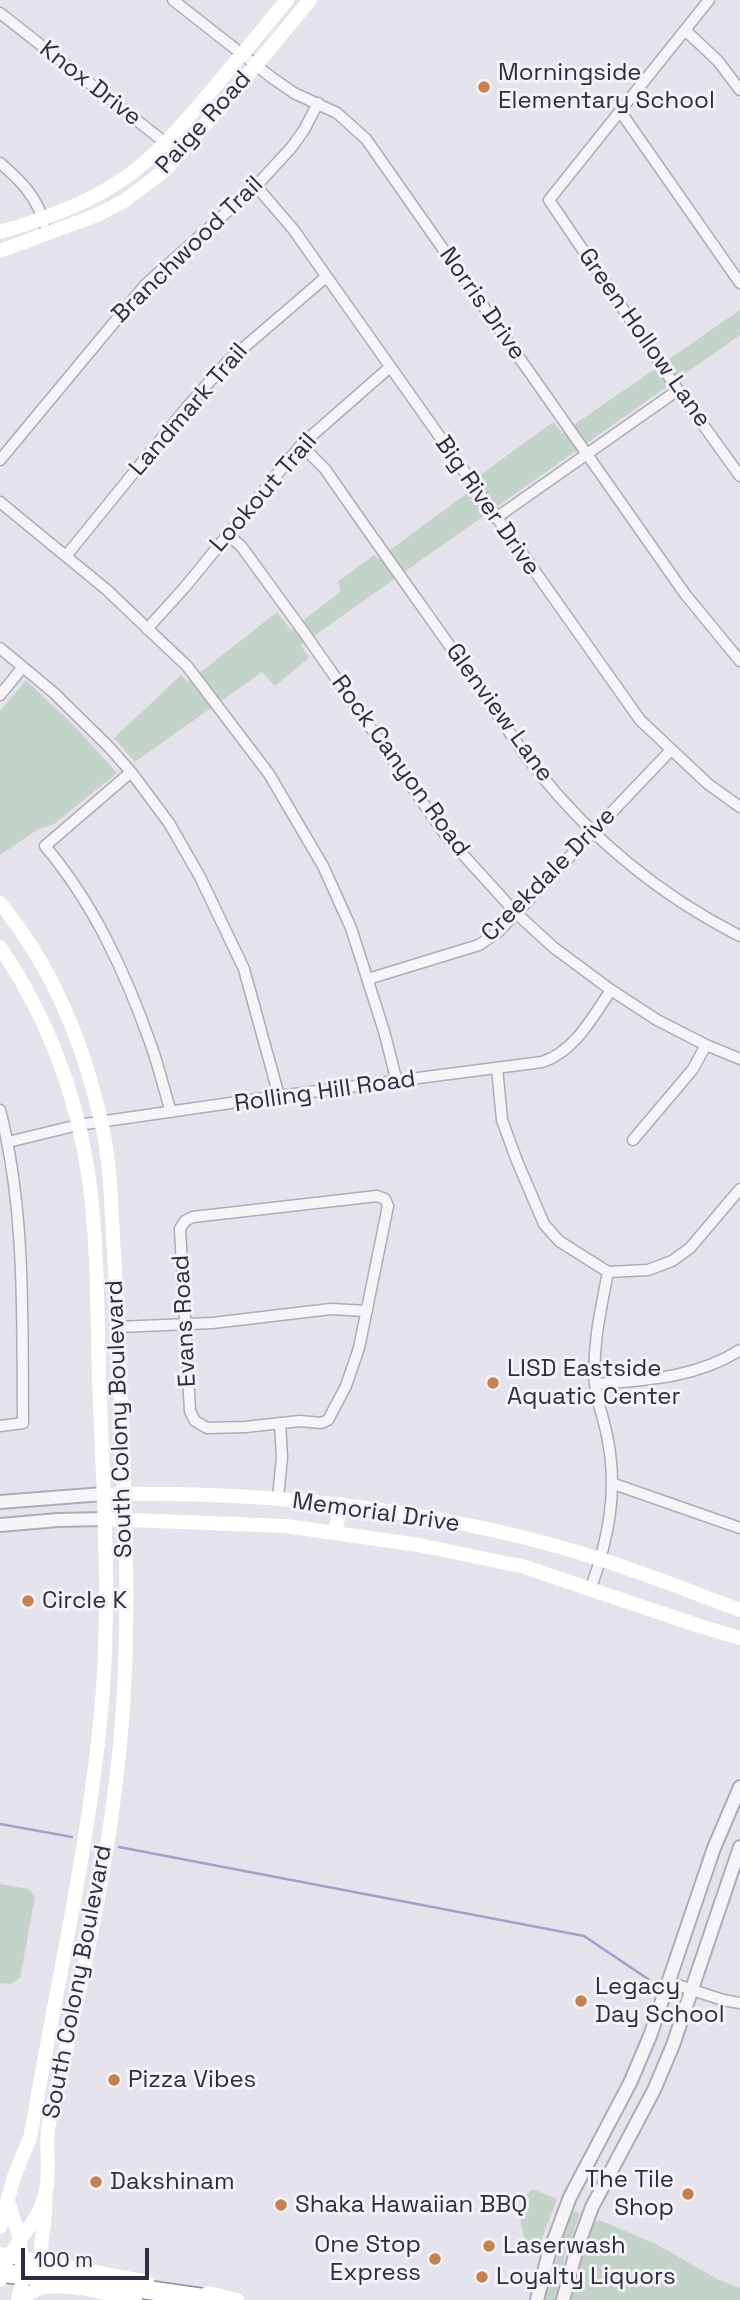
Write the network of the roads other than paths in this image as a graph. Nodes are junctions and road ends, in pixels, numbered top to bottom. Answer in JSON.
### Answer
{"nodes":[{"id":1,"x":173,"y":0,"type":"edge"},
{"id":2,"x":288,"y":0,"type":"edge"},
{"id":3,"x":310,"y":0,"type":"edge"},
{"id":4,"x":709,"y":0,"type":"edge"},
{"id":5,"x":0,"y":13,"type":"edge"},
{"id":6,"x":685,"y":30,"type":"junction"},
{"id":7,"x":242,"y":54,"type":"junction"},
{"id":8,"x":257,"y":65,"type":"junction"},
{"id":9,"x":740,"y":90,"type":"edge"},
{"id":10,"x":318,"y":103,"type":"junction"},
{"id":11,"x":620,"y":111,"type":"junction"},
{"id":12,"x":165,"y":144,"type":"junction"},
{"id":13,"x":177,"y":158,"type":"junction"},
{"id":14,"x":0,"y":163,"type":"edge"},
{"id":15,"x":256,"y":186,"type":"junction"},
{"id":16,"x":44,"y":219,"type":"junction"},
{"id":17,"x":0,"y":232,"type":"edge"},
{"id":18,"x":46,"y":235,"type":"junction"},
{"id":19,"x":0,"y":251,"type":"edge"},
{"id":20,"x":326,"y":277,"type":"junction"},
{"id":21,"x":740,"y":283,"type":"edge"},
{"id":22,"x":390,"y":367,"type":"junction"},
{"id":23,"x":678,"y":390,"type":"junction"},
{"id":24,"x":301,"y":445,"type":"junction"},
{"id":25,"x":587,"y":453,"type":"junction"},
{"id":26,"x":0,"y":460,"type":"edge"},
{"id":27,"x":740,"y":476,"type":"edge"},
{"id":28,"x":0,"y":502,"type":"edge"},
{"id":29,"x":496,"y":518,"type":"junction"},
{"id":30,"x":227,"y":534,"type":"junction"},
{"id":31,"x":66,"y":556,"type":"junction"},
{"id":32,"x":147,"y":629,"type":"junction"},
{"id":33,"x":0,"y":648,"type":"edge"},
{"id":34,"x":740,"y":661,"type":"edge"},
{"id":35,"x":23,"y":667,"type":"junction"},
{"id":36,"x":0,"y":695,"type":"edge"},
{"id":37,"x":671,"y":750,"type":"junction"},
{"id":38,"x":131,"y":772,"type":"junction"},
{"id":39,"x":740,"y":807,"type":"edge"},
{"id":40,"x":593,"y":832,"type":"junction"},
{"id":41,"x":0,"y":903,"type":"edge"},
{"id":42,"x":516,"y":913,"type":"junction"},
{"id":43,"x":740,"y":936,"type":"edge"},
{"id":44,"x":0,"y":947,"type":"edge"},
{"id":45,"x":368,"y":979,"type":"junction"},
{"id":46,"x":611,"y":990,"type":"junction"},
{"id":47,"x":706,"y":1045,"type":"junction"},
{"id":48,"x":740,"y":1059,"type":"edge"},
{"id":49,"x":497,"y":1068,"type":"junction"},
{"id":50,"x":397,"y":1082,"type":"junction"},
{"id":51,"x":279,"y":1096,"type":"junction"},
{"id":52,"x":0,"y":1111,"type":"edge"},
{"id":53,"x":171,"y":1112,"type":"junction"},
{"id":54,"x":101,"y":1122,"type":"junction"},
{"id":55,"x":78,"y":1125,"type":"junction"},
{"id":56,"x":633,"y":1140,"type":"dead end"},
{"id":57,"x":8,"y":1142,"type":"junction"},
{"id":58,"x":740,"y":1189,"type":"edge"},
{"id":59,"x":608,"y":1272,"type":"junction"},
{"id":60,"x":367,"y":1311,"type":"junction"},
{"id":61,"x":185,"y":1325,"type":"junction"},
{"id":62,"x":118,"y":1327,"type":"junction"},
{"id":63,"x":740,"y":1350,"type":"edge"},
{"id":64,"x":595,"y":1384,"type":"junction"},
{"id":65,"x":280,"y":1423,"type":"junction"},
{"id":66,"x":0,"y":1426,"type":"edge"},
{"id":67,"x":614,"y":1484,"type":"junction"},
{"id":68,"x":103,"y":1494,"type":"junction"},
{"id":69,"x":124,"y":1494,"type":"junction"},
{"id":70,"x":278,"y":1499,"type":"junction"},
{"id":71,"x":0,"y":1502,"type":"edge"},
{"id":72,"x":341,"y":1504,"type":"junction"},
{"id":73,"x":104,"y":1518,"type":"junction"},
{"id":74,"x":126,"y":1519,"type":"junction"},
{"id":75,"x":0,"y":1525,"type":"edge"},
{"id":76,"x":740,"y":1528,"type":"edge"},
{"id":77,"x":335,"y":1532,"type":"junction"},
{"id":78,"x":601,"y":1559,"type":"junction"},
{"id":79,"x":591,"y":1588,"type":"junction"},
{"id":80,"x":740,"y":1610,"type":"edge"},
{"id":81,"x":740,"y":1638,"type":"edge"},
{"id":82,"x":100,"y":1722,"type":"junction"},
{"id":83,"x":122,"y":1724,"type":"junction"},
{"id":84,"x":740,"y":1787,"type":"edge"},
{"id":85,"x":740,"y":1847,"type":"edge"},
{"id":86,"x":668,"y":1982,"type":"junction"},
{"id":87,"x":690,"y":1990,"type":"junction"},
{"id":88,"x":740,"y":2003,"type":"edge"},
{"id":89,"x":53,"y":2006,"type":"junction"},
{"id":90,"x":75,"y":2011,"type":"junction"},
{"id":91,"x":46,"y":2191,"type":"junction"},
{"id":92,"x":10,"y":2194,"type":"junction"},
{"id":93,"x":0,"y":2227,"type":"edge"},
{"id":94,"x":20,"y":2239,"type":"junction"},
{"id":95,"x":0,"y":2254,"type":"edge"},
{"id":96,"x":0,"y":2273,"type":"edge"},
{"id":97,"x":0,"y":2280,"type":"edge"},
{"id":98,"x":77,"y":2288,"type":"junction"},
{"id":99,"x":19,"y":2300,"type":"edge"},
{"id":100,"x":135,"y":2300,"type":"edge"},
{"id":101,"x":216,"y":2300,"type":"edge"},
{"id":102,"x":237,"y":2300,"type":"edge"},
{"id":103,"x":537,"y":2300,"type":"edge"},
{"id":104,"x":563,"y":2300,"type":"edge"}],
"edges":[{"from":1,"to":7,"type":"street","name":"Norris Drive"},
{"from":2,"to":7,"type":"main road","name":"Paige Road"},
{"from":3,"to":8,"type":"main road","name":"Paige Road"},
{"from":4,"to":6,"type":"street"},
{"from":5,"to":12,"type":"street","name":"Knox Drive"},
{"from":6,"to":9,"type":"street"},
{"from":6,"to":11,"type":"street"},
{"from":7,"to":8,"type":"street","name":"Norris Drive"},
{"from":7,"to":12,"type":"main road","name":"Paige Road"},
{"from":8,"to":10,"type":"street","name":"Norris Drive"},
{"from":8,"to":13,"type":"main road","name":"Paige Road"},
{"from":10,"to":15,"type":"street","name":"Branchwood Trail"},
{"from":10,"to":25,"type":"street","name":"Norris Drive"},
{"from":11,"to":21,"type":"street"},
{"from":11,"to":23,"type":"street","name":"Green Hollow Lane"},
{"from":12,"to":13,"type":"street","name":"Knox Drive"},
{"from":12,"to":16,"type":"main road","name":"Paige Road"},
{"from":13,"to":18,"type":"main road","name":"Paige Road"},
{"from":14,"to":16,"type":"street"},
{"from":15,"to":20,"type":"street","name":"Big River Drive"},
{"from":15,"to":26,"type":"street","name":"Branchwood Trail"},
{"from":16,"to":17,"type":"main road","name":"Paige Road"},
{"from":16,"to":18,"type":"street"},
{"from":18,"to":19,"type":"main road","name":"Paige Road"},
{"from":20,"to":22,"type":"street","name":"Big River Drive"},
{"from":20,"to":31,"type":"street","name":"Landmark Trail"},
{"from":22,"to":24,"type":"street","name":"Lookout Trail"},
{"from":22,"to":29,"type":"street","name":"Big River Drive"},
{"from":23,"to":25,"type":"street"},
{"from":23,"to":27,"type":"street","name":"Green Hollow Lane"},
{"from":24,"to":30,"type":"street","name":"Lookout Trail"},
{"from":24,"to":40,"type":"street","name":"Glenview Lane"},
{"from":25,"to":29,"type":"street"},
{"from":25,"to":34,"type":"street","name":"Norris Drive"},
{"from":28,"to":31,"type":"street"},
{"from":29,"to":37,"type":"street","name":"Big River Drive"},
{"from":30,"to":32,"type":"street","name":"Lookout Trail"},
{"from":30,"to":42,"type":"street","name":"Rock Canyon Road"},
{"from":31,"to":32,"type":"street"},
{"from":32,"to":45,"type":"street"},
{"from":33,"to":35,"type":"street"},
{"from":35,"to":36,"type":"street"},
{"from":35,"to":38,"type":"street"},
{"from":37,"to":39,"type":"street","name":"Big River Drive"},
{"from":37,"to":40,"type":"street","name":"Creekdale Drive"},
{"from":38,"to":51,"type":"street"},
{"from":38,"to":53,"type":"street"},
{"from":40,"to":42,"type":"street","name":"Creekdale Drive"},
{"from":40,"to":43,"type":"street","name":"Glenview Lane"},
{"from":41,"to":54,"type":"main road","name":"South Colony Boulevard"},
{"from":42,"to":45,"type":"street","name":"Creekdale Drive"},
{"from":42,"to":46,"type":"street","name":"Rock Canyon Road"},
{"from":44,"to":55,"type":"main road","name":"South Colony Boulevard"},
{"from":45,"to":50,"type":"street"},
{"from":46,"to":47,"type":"street","name":"Rock Canyon Road"},
{"from":46,"to":49,"type":"street","name":"Rolling Hill Road"},
{"from":47,"to":48,"type":"street","name":"Rock Canyon Road"},
{"from":47,"to":56,"type":"street"},
{"from":49,"to":50,"type":"street","name":"Rolling Hill Road"},
{"from":49,"to":59,"type":"street"},
{"from":50,"to":51,"type":"street","name":"Rolling Hill Road"},
{"from":51,"to":53,"type":"street","name":"Rolling Hill Road"},
{"from":52,"to":57,"type":"street"},
{"from":53,"to":54,"type":"street","name":"Rolling Hill Road"},
{"from":54,"to":55,"type":"street","name":"Rolling Hill Road"},
{"from":54,"to":62,"type":"main road","name":"South Colony Boulevard"},
{"from":55,"to":57,"type":"street","name":"Rolling Hill Road"},
{"from":55,"to":68,"type":"main road","name":"South Colony Boulevard"},
{"from":57,"to":66,"type":"street"},
{"from":58,"to":59,"type":"street"},
{"from":59,"to":64,"type":"street"},
{"from":60,"to":61,"type":"street"},
{"from":60,"to":61,"type":"street","name":"Evans Road"},
{"from":60,"to":65,"type":"street"},
{"from":61,"to":62,"type":"street"},
{"from":61,"to":65,"type":"street","name":"Evans Road"},
{"from":62,"to":69,"type":"main road","name":"South Colony Boulevard"},
{"from":63,"to":64,"type":"street"},
{"from":64,"to":67,"type":"street"},
{"from":65,"to":70,"type":"street"},
{"from":67,"to":76,"type":"street"},
{"from":67,"to":78,"type":"street"},
{"from":68,"to":69,"type":"main road","name":"Memorial Drive"},
{"from":68,"to":71,"type":"street","name":"Memorial Drive"},
{"from":68,"to":73,"type":"main road","name":"South Colony Boulevard"},
{"from":69,"to":70,"type":"main road","name":"Memorial Drive"},
{"from":69,"to":74,"type":"main road","name":"South Colony Boulevard"},
{"from":70,"to":72,"type":"main road","name":"Memorial Drive"},
{"from":72,"to":77,"type":"main road"},
{"from":72,"to":78,"type":"main road","name":"Memorial Drive"},
{"from":73,"to":74,"type":"main road","name":"Memorial Drive"},
{"from":73,"to":75,"type":"street","name":"Memorial Drive"},
{"from":73,"to":82,"type":"main road","name":"South Colony Boulevard"},
{"from":74,"to":77,"type":"main road","name":"Memorial Drive"},
{"from":74,"to":83,"type":"main road","name":"South Colony Boulevard"},
{"from":77,"to":79,"type":"main road","name":"Memorial Drive"},
{"from":78,"to":79,"type":"street"},
{"from":78,"to":80,"type":"main road","name":"Memorial Drive"},
{"from":79,"to":81,"type":"main road","name":"Memorial Drive"},
{"from":82,"to":83,"type":"main road"},
{"from":82,"to":89,"type":"main road","name":"South Colony Boulevard"},
{"from":83,"to":90,"type":"main road","name":"South Colony Boulevard"},
{"from":84,"to":86,"type":"street"},
{"from":85,"to":87,"type":"street"},
{"from":86,"to":87,"type":"street"},
{"from":86,"to":103,"type":"street"},
{"from":87,"to":88,"type":"street"},
{"from":87,"to":104,"type":"street"},
{"from":89,"to":90,"type":"main road"},
{"from":89,"to":92,"type":"main road","name":"South Colony Boulevard"},
{"from":90,"to":91,"type":"main road","name":"South Colony Boulevard"},
{"from":91,"to":94,"type":"main road","name":"South Colony Boulevard","bridge":true},
{"from":91,"to":98,"type":"main road","bridge":true},
{"from":92,"to":93,"type":"main road","name":"South Colony Boulevard"},
{"from":92,"to":94,"type":"main road"},
{"from":94,"to":97,"type":"main road","name":"South Colony Boulevard","bridge":true},
{"from":94,"to":99,"type":"main road","bridge":true},
{"from":95,"to":102,"type":"main road"},
{"from":96,"to":101,"type":"highway"},
{"from":98,"to":99,"type":"main road","bridge":true},
{"from":98,"to":100,"type":"main road"}]}
